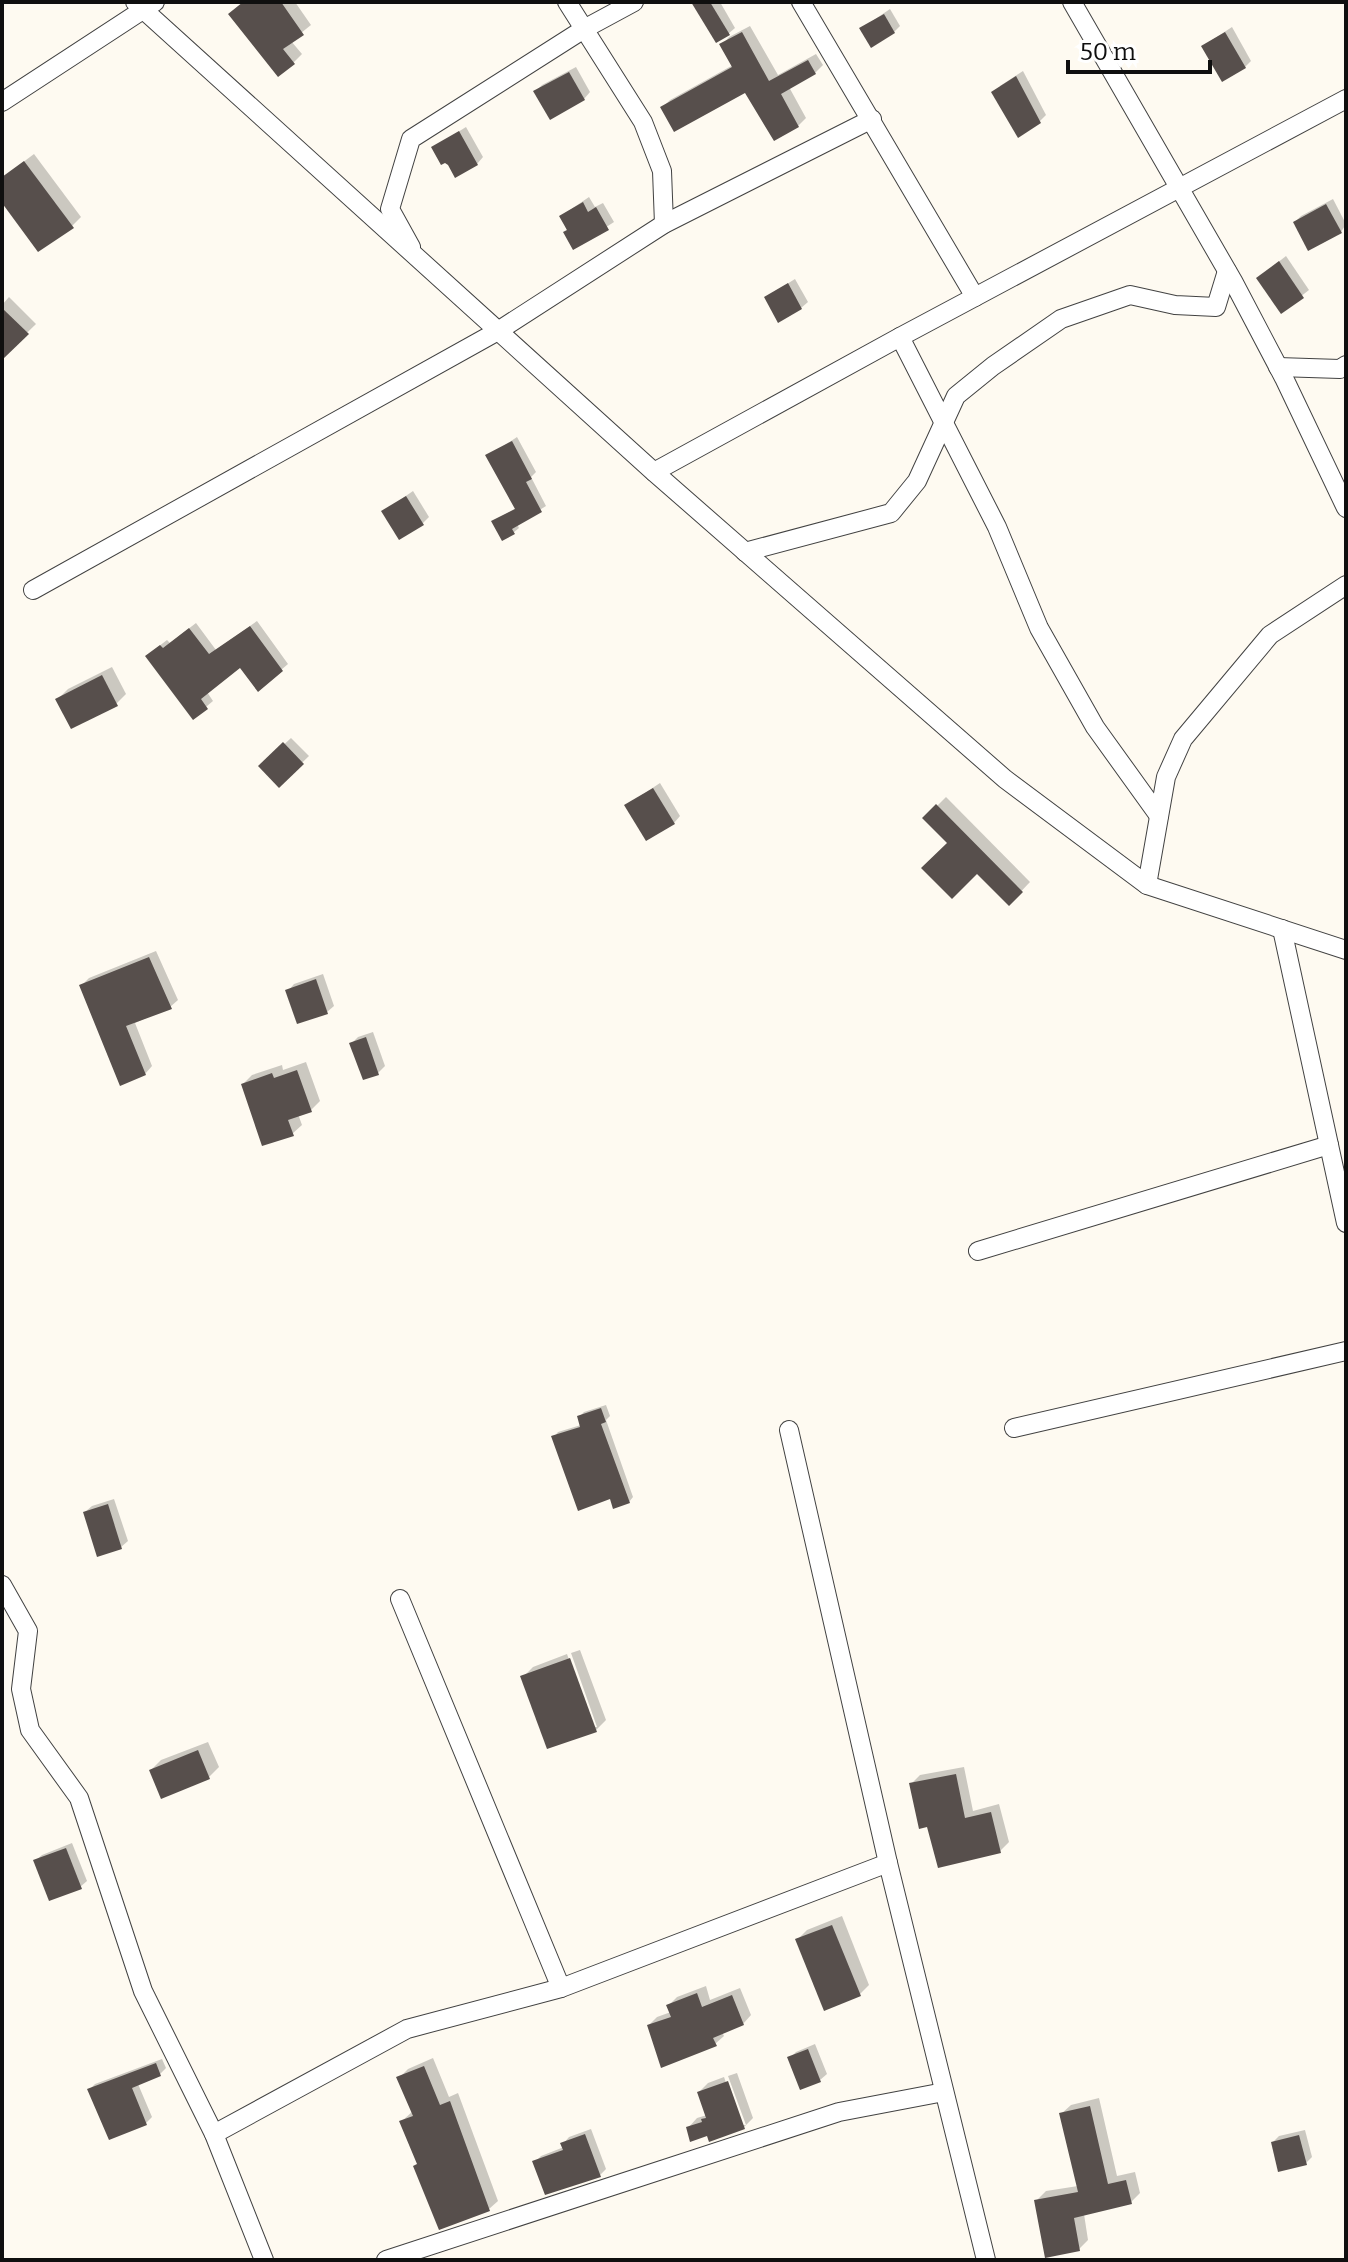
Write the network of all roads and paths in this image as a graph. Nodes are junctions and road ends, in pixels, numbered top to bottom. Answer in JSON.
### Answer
{"nodes":[{"id":1,"x":567,"y":2,"type":"edge"},
{"id":2,"x":634,"y":2,"type":"edge"},
{"id":3,"x":801,"y":2,"type":"edge"},
{"id":4,"x":1072,"y":2,"type":"edge"},
{"id":5,"x":145,"y":4,"type":"edge"},
{"id":6,"x":584,"y":29,"type":"junction"},
{"id":7,"x":1346,"y":99,"type":"edge"},
{"id":8,"x":2,"y":102,"type":"edge"},
{"id":9,"x":872,"y":119,"type":"junction"},
{"id":10,"x":1179,"y":189,"type":"junction"},
{"id":11,"x":664,"y":224,"type":"junction"},
{"id":12,"x":419,"y":260,"type":"junction"},
{"id":13,"x":1227,"y":271,"type":"junction"},
{"id":14,"x":975,"y":297,"type":"junction"},
{"id":15,"x":498,"y":331,"type":"junction"},
{"id":16,"x":900,"y":337,"type":"junction"},
{"id":17,"x":1346,"y":365,"type":"edge"},
{"id":18,"x":1278,"y":367,"type":"junction"},
{"id":19,"x":944,"y":423,"type":"junction"},
{"id":20,"x":654,"y":472,"type":"junction"},
{"id":21,"x":1346,"y":508,"type":"edge"},
{"id":22,"x":745,"y":552,"type":"junction"},
{"id":23,"x":1346,"y":585,"type":"edge"},
{"id":24,"x":33,"y":590,"type":"dead end"},
{"id":25,"x":1159,"y":816,"type":"junction"},
{"id":26,"x":1147,"y":885,"type":"junction"},
{"id":27,"x":1282,"y":929,"type":"junction"},
{"id":28,"x":1346,"y":950,"type":"edge"},
{"id":29,"x":1329,"y":1145,"type":"junction"},
{"id":30,"x":1346,"y":1223,"type":"edge"},
{"id":31,"x":978,"y":1251,"type":"dead end"},
{"id":32,"x":1346,"y":1351,"type":"edge"},
{"id":33,"x":1014,"y":1428,"type":"dead end"},
{"id":34,"x":789,"y":1430,"type":"dead end"},
{"id":35,"x":2,"y":1585,"type":"edge"},
{"id":36,"x":400,"y":1599,"type":"dead end"},
{"id":37,"x":888,"y":1863,"type":"junction"},
{"id":38,"x":561,"y":1988,"type":"junction"},
{"id":39,"x":944,"y":2092,"type":"junction"},
{"id":40,"x":214,"y":2134,"type":"junction"},
{"id":41,"x":264,"y":2260,"type":"edge"},
{"id":42,"x":386,"y":2260,"type":"edge"},
{"id":43,"x":986,"y":2260,"type":"edge"}],
"edges":[{"from":1,"to":6,"type":"street"},
{"from":2,"to":6,"type":"street"},
{"from":3,"to":9,"type":"street"},
{"from":4,"to":10,"type":"street"},
{"from":5,"to":8,"type":"street"},
{"from":5,"to":12,"type":"street"},
{"from":6,"to":11,"type":"street"},
{"from":6,"to":12,"type":"street"},
{"from":7,"to":10,"type":"street"},
{"from":9,"to":11,"type":"street"},
{"from":9,"to":14,"type":"street"},
{"from":10,"to":13,"type":"street"},
{"from":10,"to":14,"type":"street"},
{"from":11,"to":15,"type":"street"},
{"from":12,"to":15,"type":"street"},
{"from":13,"to":18,"type":"street"},
{"from":13,"to":19,"type":"street"},
{"from":14,"to":16,"type":"street"},
{"from":15,"to":20,"type":"street"},
{"from":15,"to":24,"type":"street"},
{"from":16,"to":19,"type":"street"},
{"from":16,"to":20,"type":"street"},
{"from":17,"to":18,"type":"street"},
{"from":18,"to":21,"type":"street"},
{"from":19,"to":22,"type":"street"},
{"from":19,"to":25,"type":"street"},
{"from":20,"to":22,"type":"street"},
{"from":22,"to":26,"type":"street"},
{"from":23,"to":25,"type":"street"},
{"from":25,"to":26,"type":"street"},
{"from":26,"to":27,"type":"street"},
{"from":27,"to":28,"type":"street"},
{"from":27,"to":29,"type":"street"},
{"from":29,"to":30,"type":"street"},
{"from":29,"to":31,"type":"street"},
{"from":32,"to":33,"type":"street"},
{"from":34,"to":37,"type":"street"},
{"from":35,"to":40,"type":"street"},
{"from":36,"to":38,"type":"street"},
{"from":37,"to":38,"type":"street"},
{"from":37,"to":39,"type":"street"},
{"from":38,"to":40,"type":"street"},
{"from":39,"to":42,"type":"street"},
{"from":39,"to":43,"type":"street"},
{"from":40,"to":41,"type":"street"}]}
